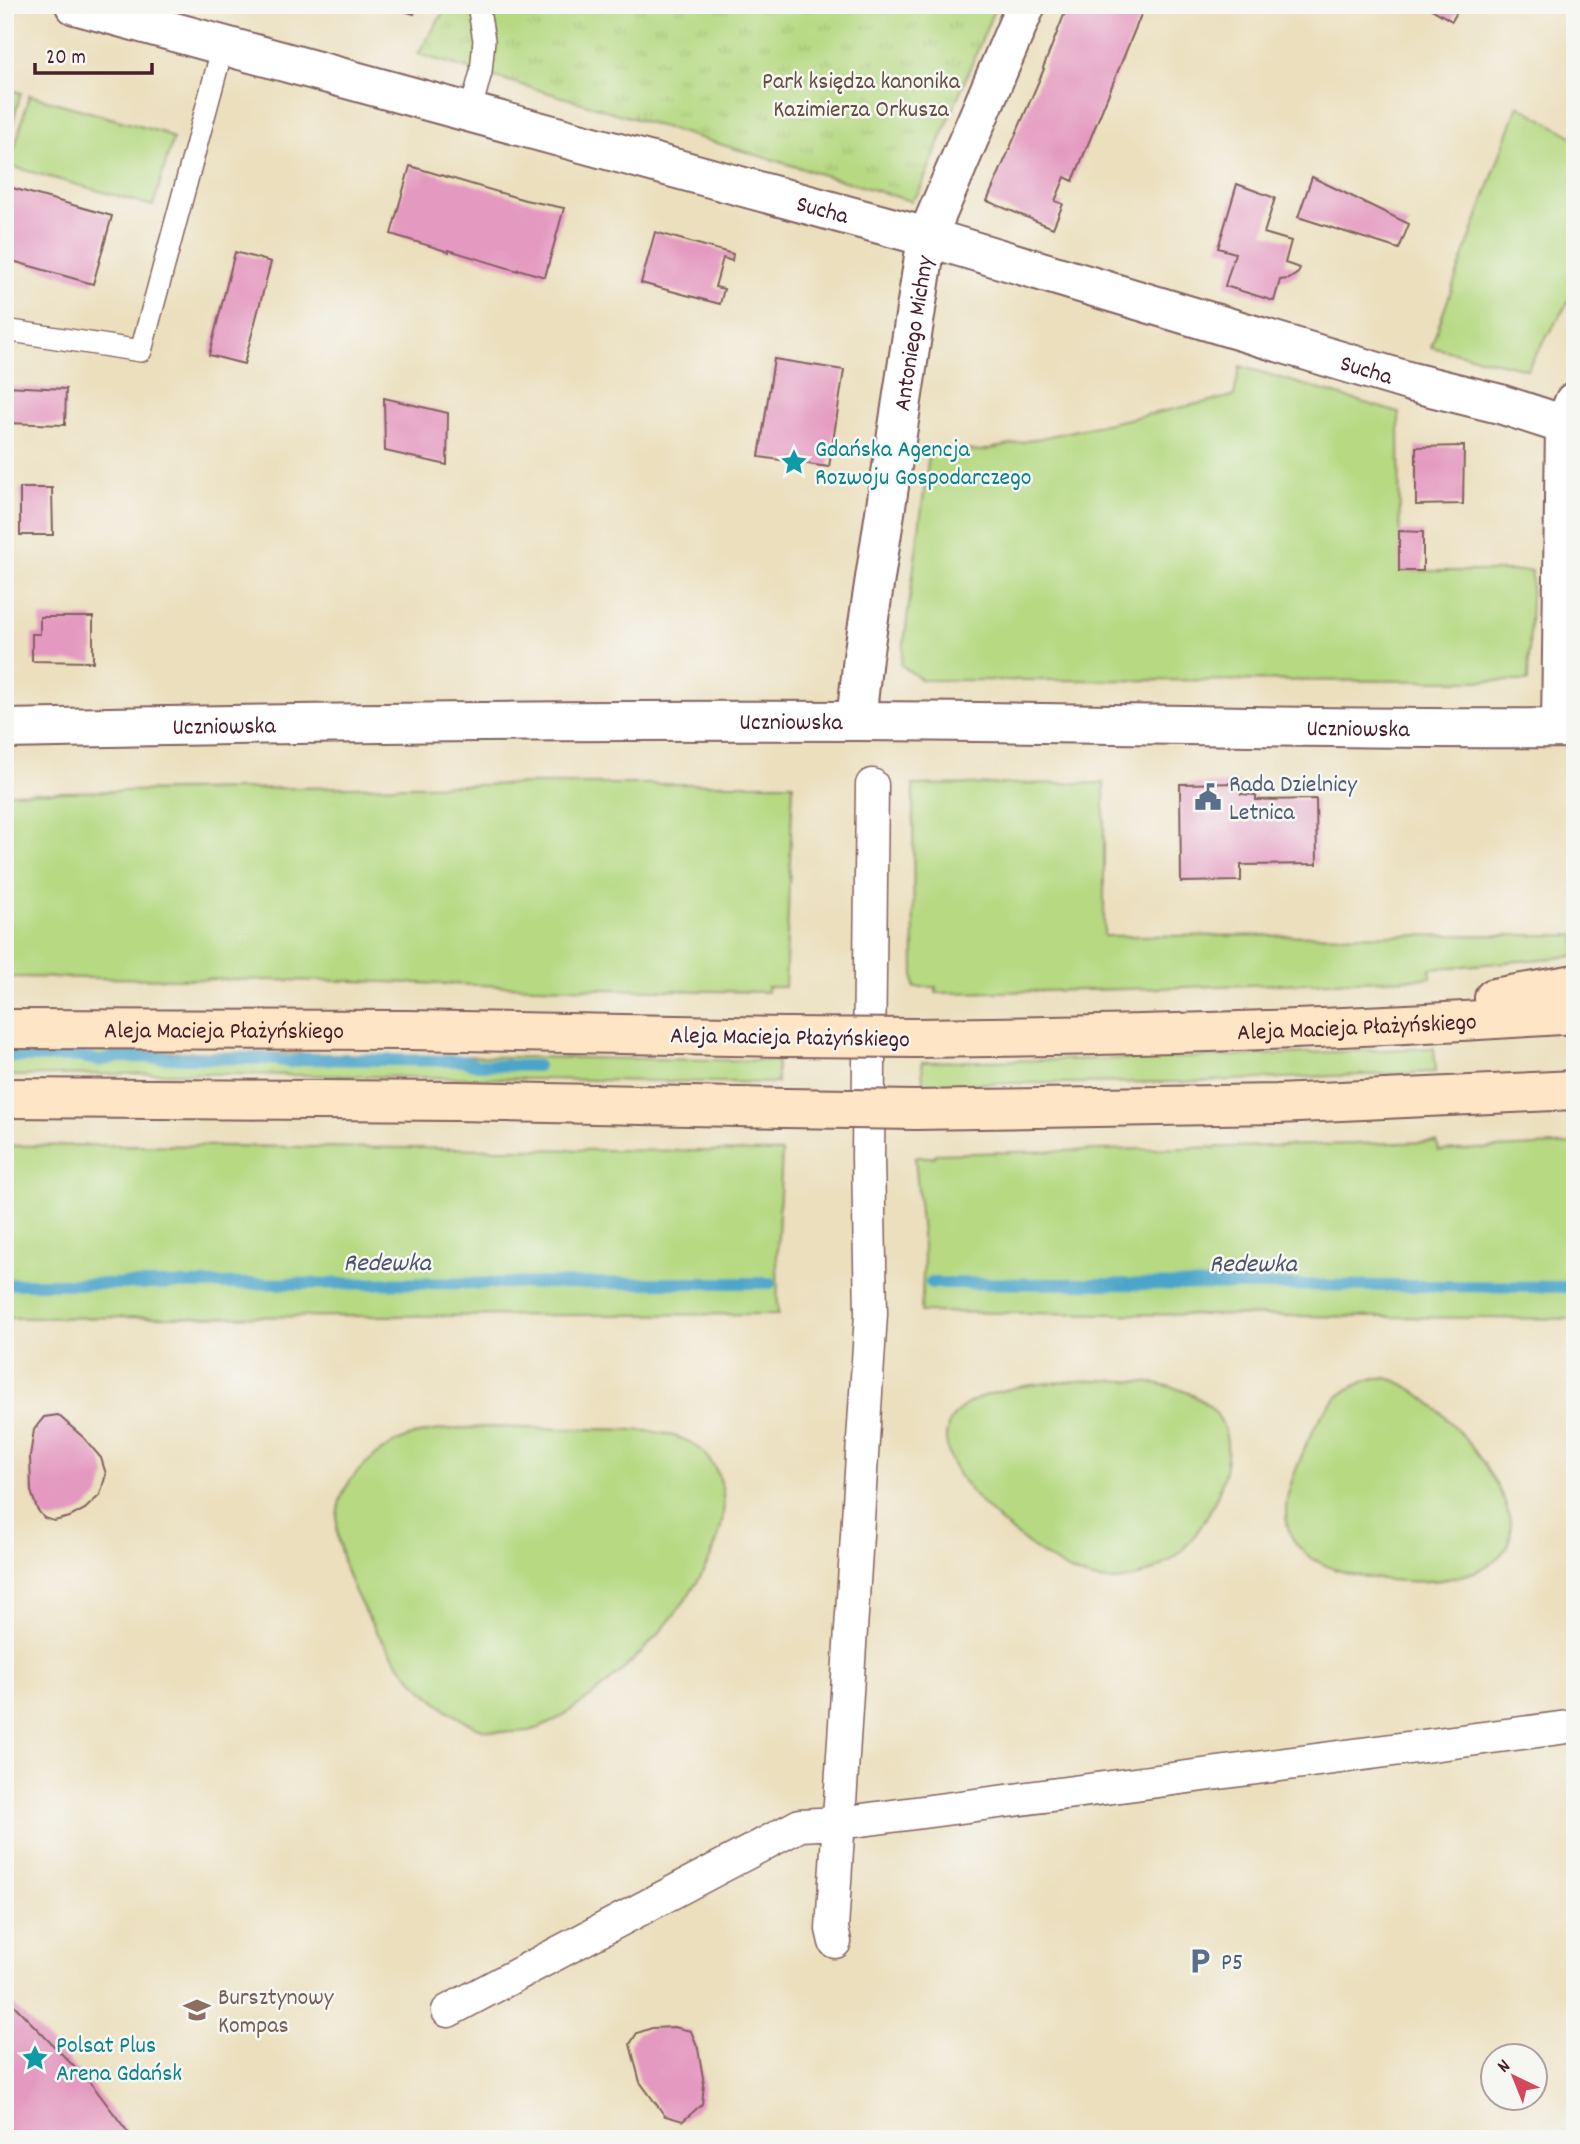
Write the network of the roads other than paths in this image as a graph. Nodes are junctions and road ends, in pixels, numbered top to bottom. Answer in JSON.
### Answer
{"nodes":[{"id":1,"x":75,"y":5,"type":"edge"},
{"id":2,"x":478,"y":5,"type":"edge"},
{"id":3,"x":1026,"y":5,"type":"edge"},
{"id":4,"x":223,"y":46,"type":"junction"},
{"id":5,"x":470,"y":113,"type":"junction"},
{"id":6,"x":928,"y":237,"type":"junction"},
{"id":7,"x":5,"y":330,"type":"edge"},
{"id":8,"x":1570,"y":412,"type":"edge"},
{"id":9,"x":856,"y":721,"type":"junction"},
{"id":10,"x":1568,"y":728,"type":"edge"},
{"id":11,"x":5,"y":729,"type":"edge"},
{"id":12,"x":872,"y":785,"type":"dead end"},
{"id":13,"x":1575,"y":984,"type":"edge"},
{"id":14,"x":1575,"y":1014,"type":"edge"},
{"id":15,"x":1348,"y":1026,"type":"junction"},
{"id":16,"x":5,"y":1029,"type":"edge"},
{"id":17,"x":1575,"y":1090,"type":"edge"},
{"id":18,"x":5,"y":1098,"type":"edge"},
{"id":19,"x":1575,"y":1726,"type":"edge"},
{"id":20,"x":839,"y":1823,"type":"junction"},
{"id":21,"x":835,"y":1942,"type":"dead end"},
{"id":22,"x":447,"y":2011,"type":"dead end"}],
"edges":[{"from":1,"to":4,"type":"street","name":"Sucha"},
{"from":2,"to":5,"type":"lane"},
{"from":3,"to":6,"type":"street","name":"Antoniego Michny"},
{"from":4,"to":5,"type":"street","name":"Sucha"},
{"from":4,"to":7,"type":"lane"},
{"from":5,"to":6,"type":"street","name":"Sucha"},
{"from":6,"to":8,"type":"street","name":"Sucha"},
{"from":6,"to":9,"type":"street","name":"Antoniego Michny"},
{"from":8,"to":10,"type":"street"},
{"from":9,"to":10,"type":"street","name":"Uczniowska"},
{"from":9,"to":11,"type":"street","name":"Uczniowska"},
{"from":12,"to":20,"type":"street"},
{"from":13,"to":15,"type":"main road"},
{"from":14,"to":15,"type":"main road","name":"Aleja Macieja Płażyńskiego"},
{"from":15,"to":16,"type":"main road","name":"Aleja Macieja Płażyńskiego","bridge":true},
{"from":17,"to":18,"type":"main road","bridge":true},
{"from":19,"to":20,"type":"street"},
{"from":20,"to":21,"type":"street"},
{"from":20,"to":22,"type":"street"}]}
